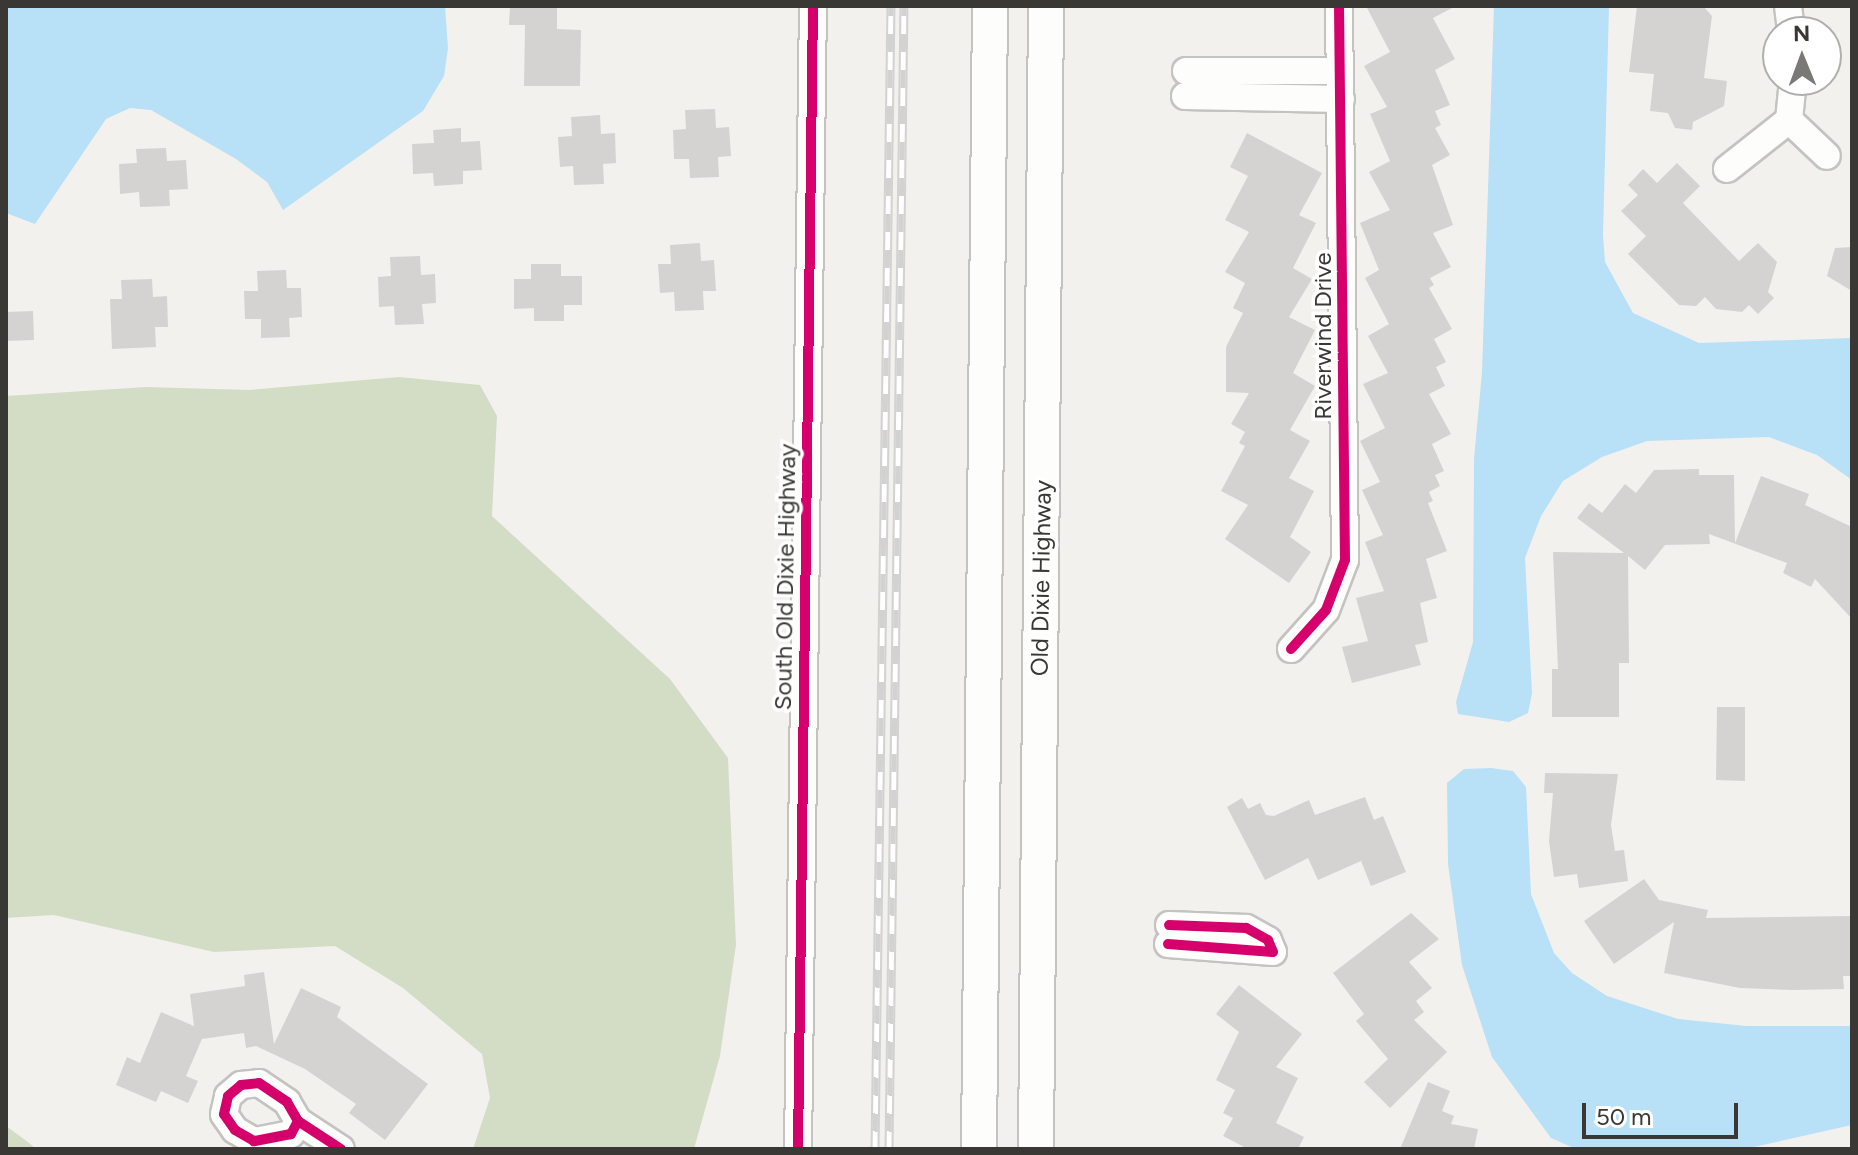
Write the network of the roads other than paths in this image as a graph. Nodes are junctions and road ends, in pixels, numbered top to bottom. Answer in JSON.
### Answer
{"nodes":[{"id":1,"x":813,"y":6,"type":"edge"},
{"id":2,"x":990,"y":6,"type":"edge"},
{"id":3,"x":1046,"y":6,"type":"edge"},
{"id":4,"x":1339,"y":6,"type":"edge"},
{"id":5,"x":1340,"y":71,"type":"junction"},
{"id":6,"x":1791,"y":96,"type":"edge"},
{"id":7,"x":1341,"y":99,"type":"junction"},
{"id":8,"x":1789,"y":120,"type":"junction"},
{"id":9,"x":1827,"y":156,"type":"dead end"},
{"id":10,"x":1727,"y":169,"type":"dead end"},
{"id":11,"x":1291,"y":649,"type":"dead end"},
{"id":12,"x":298,"y":1121,"type":"dead end"},
{"id":13,"x":341,"y":1149,"type":"edge"},
{"id":14,"x":798,"y":1149,"type":"edge"},
{"id":15,"x":979,"y":1149,"type":"edge"},
{"id":16,"x":1036,"y":1149,"type":"edge"}],
"edges":[{"from":1,"to":14,"type":"street","name":"South Old Dixie Highway"},
{"from":2,"to":15,"type":"main road"},
{"from":3,"to":16,"type":"main road","name":"Old Dixie Highway"},
{"from":4,"to":5,"type":"street","name":"Riverwind Drive"},
{"from":5,"to":7,"type":"street","name":"Riverwind Drive"},
{"from":5,"to":7,"type":"street"},
{"from":6,"to":8,"type":"street"},
{"from":7,"to":11,"type":"street","name":"Riverwind Drive"},
{"from":8,"to":9,"type":"street"},
{"from":8,"to":10,"type":"street"},
{"from":12,"to":13,"type":"street"}]}
